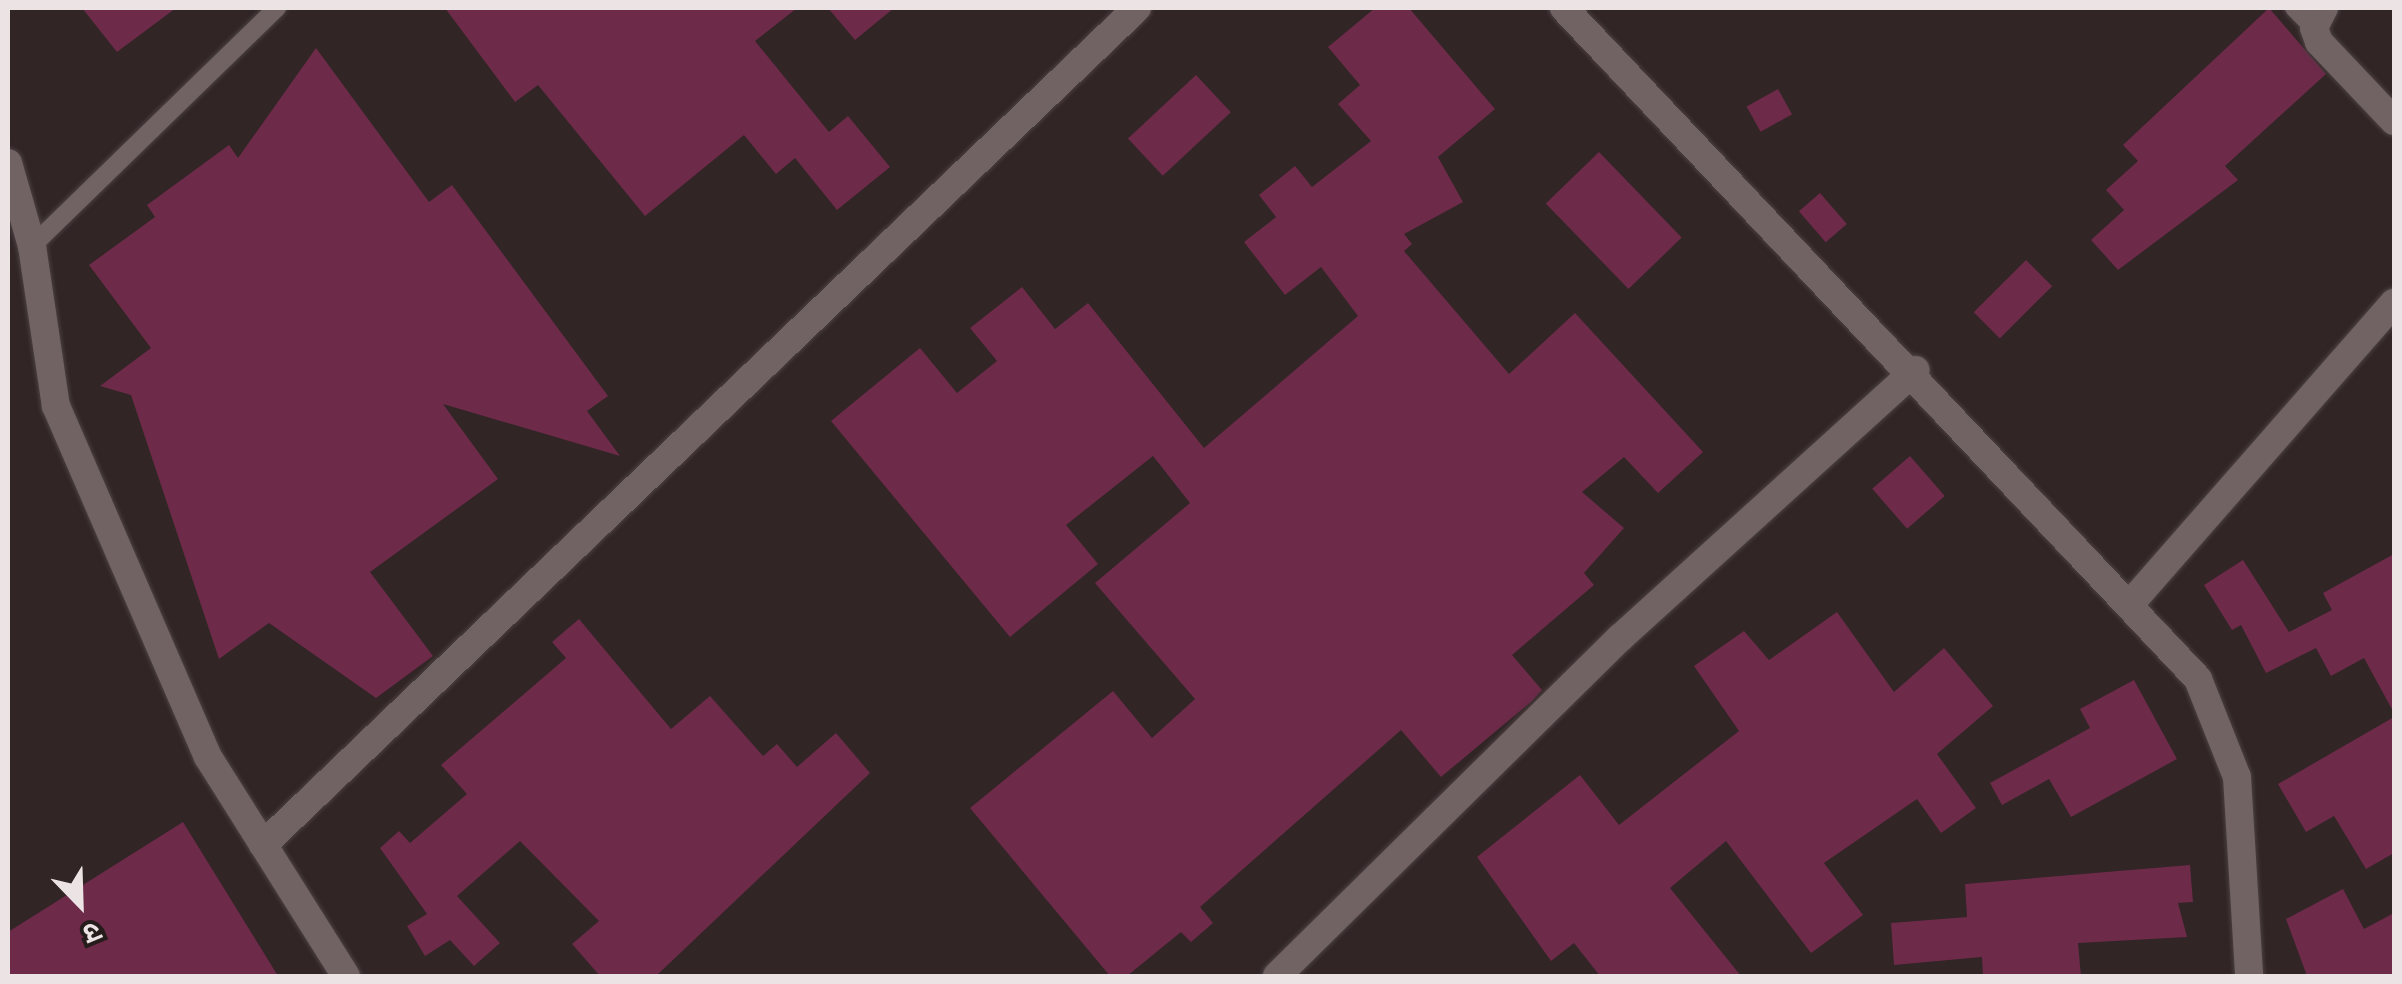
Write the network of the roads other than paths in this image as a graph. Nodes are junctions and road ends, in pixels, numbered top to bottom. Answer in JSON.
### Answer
{"nodes":[{"id":1,"x":277,"y":8,"type":"edge"},
{"id":2,"x":1137,"y":8,"type":"edge"},
{"id":3,"x":1564,"y":8,"type":"edge"},
{"id":4,"x":2294,"y":8,"type":"edge"},
{"id":5,"x":2319,"y":18,"type":"edge"},
{"id":6,"x":2394,"y":121,"type":"edge"},
{"id":7,"x":8,"y":163,"type":"edge"},
{"id":8,"x":32,"y":246,"type":"junction"},
{"id":9,"x":2394,"y":303,"type":"edge"},
{"id":10,"x":1916,"y":370,"type":"junction"},
{"id":11,"x":2131,"y":603,"type":"junction"},
{"id":12,"x":263,"y":844,"type":"junction"},
{"id":13,"x":346,"y":976,"type":"edge"},
{"id":14,"x":1277,"y":976,"type":"edge"},
{"id":15,"x":2249,"y":976,"type":"edge"}],
"edges":[{"from":1,"to":8,"type":"lane"},
{"from":2,"to":12,"type":"street"},
{"from":3,"to":10,"type":"street"},
{"from":4,"to":5,"type":"lane"},
{"from":5,"to":6,"type":"street"},
{"from":7,"to":8,"type":"street"},
{"from":8,"to":12,"type":"street"},
{"from":9,"to":11,"type":"street"},
{"from":10,"to":11,"type":"street"},
{"from":10,"to":14,"type":"street"},
{"from":11,"to":15,"type":"street"},
{"from":12,"to":13,"type":"street"}]}
